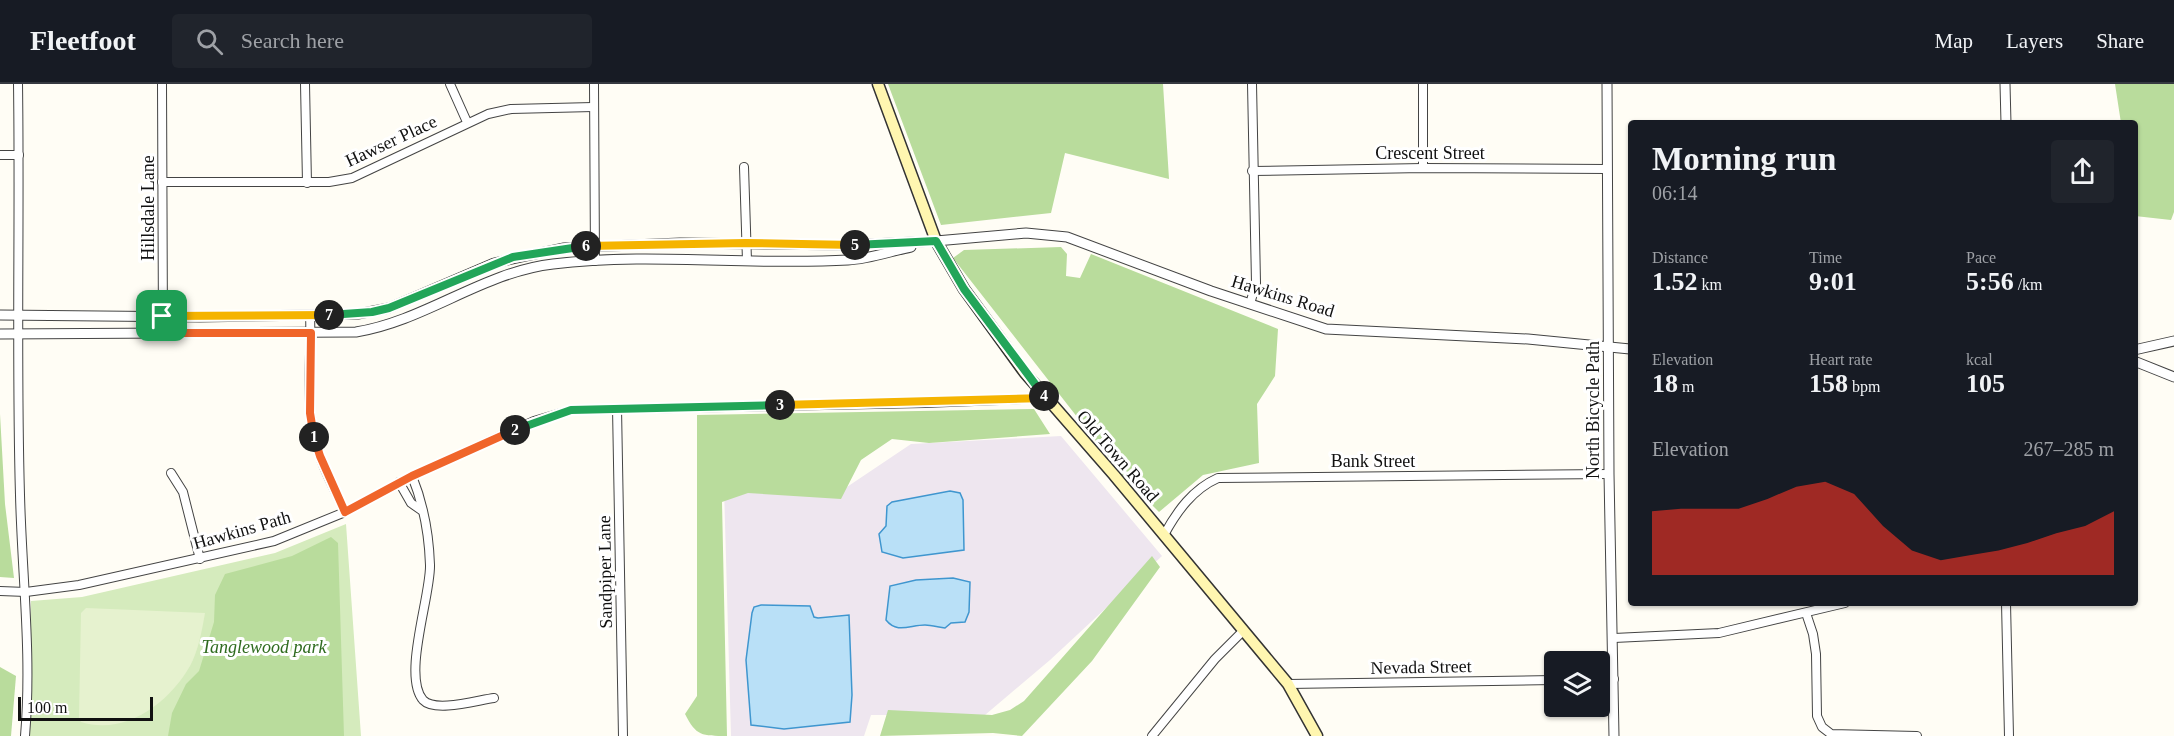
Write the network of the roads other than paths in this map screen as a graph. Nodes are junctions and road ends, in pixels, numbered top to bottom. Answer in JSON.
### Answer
{"nodes":[{"id":1,"x":18,"y":84,"type":"edge"},
{"id":2,"x":162,"y":84,"type":"edge"},
{"id":3,"x":305,"y":84,"type":"edge"},
{"id":4,"x":450,"y":84,"type":"edge"},
{"id":5,"x":594,"y":84,"type":"edge"},
{"id":6,"x":878,"y":84,"type":"edge"},
{"id":7,"x":1252,"y":84,"type":"edge"},
{"id":8,"x":1423,"y":84,"type":"edge"},
{"id":9,"x":1608,"y":84,"type":"edge"},
{"id":10,"x":2005,"y":84,"type":"edge"},
{"id":11,"x":593,"y":107,"type":"junction"},
{"id":12,"x":2006,"y":120,"type":"edge"},
{"id":13,"x":467,"y":122,"type":"junction"},
{"id":14,"x":0,"y":155,"type":"edge"},
{"id":15,"x":19,"y":155,"type":"junction"},
{"id":16,"x":744,"y":166,"type":"dead end"},
{"id":17,"x":1423,"y":168,"type":"junction"},
{"id":18,"x":1607,"y":169,"type":"junction"},
{"id":19,"x":1252,"y":171,"type":"junction"},
{"id":20,"x":162,"y":182,"type":"junction"},
{"id":21,"x":307,"y":183,"type":"junction"},
{"id":22,"x":936,"y":241,"type":"junction"},
{"id":23,"x":746,"y":243,"type":"junction"},
{"id":24,"x":594,"y":245,"type":"junction"},
{"id":25,"x":596,"y":261,"type":"junction"},
{"id":26,"x":747,"y":261,"type":"junction"},
{"id":27,"x":1250,"y":304,"type":"junction"},
{"id":28,"x":19,"y":314,"type":"junction"},
{"id":29,"x":0,"y":315,"type":"edge"},
{"id":30,"x":310,"y":315,"type":"junction"},
{"id":31,"x":162,"y":316,"type":"junction"},
{"id":32,"x":163,"y":333,"type":"junction"},
{"id":33,"x":311,"y":333,"type":"junction"},
{"id":34,"x":0,"y":334,"type":"edge"},
{"id":35,"x":20,"y":335,"type":"junction"},
{"id":36,"x":2174,"y":341,"type":"edge"},
{"id":37,"x":1610,"y":348,"type":"junction"},
{"id":38,"x":1628,"y":349,"type":"edge"},
{"id":39,"x":2138,"y":349,"type":"edge"},
{"id":40,"x":2138,"y":363,"type":"edge"},
{"id":41,"x":2174,"y":377,"type":"edge"},
{"id":42,"x":1046,"y":398,"type":"junction"},
{"id":43,"x":617,"y":408,"type":"junction"},
{"id":44,"x":171,"y":473,"type":"dead end"},
{"id":45,"x":1609,"y":474,"type":"junction"},
{"id":46,"x":412,"y":476,"type":"junction"},
{"id":47,"x":399,"y":482,"type":"junction"},
{"id":48,"x":421,"y":510,"type":"junction"},
{"id":49,"x":345,"y":512,"type":"junction"},
{"id":50,"x":1164,"y":535,"type":"junction"},
{"id":51,"x":200,"y":559,"type":"junction"},
{"id":52,"x":0,"y":591,"type":"edge"},
{"id":53,"x":26,"y":592,"type":"junction"},
{"id":54,"x":1833,"y":606,"type":"edge"},
{"id":55,"x":2006,"y":606,"type":"edge"},
{"id":56,"x":1806,"y":613,"type":"junction"},
{"id":57,"x":1243,"y":631,"type":"junction"},
{"id":58,"x":1614,"y":638,"type":"junction"},
{"id":59,"x":1610,"y":679,"type":"edge"},
{"id":60,"x":1614,"y":679,"type":"junction"},
{"id":61,"x":1544,"y":680,"type":"edge"},
{"id":62,"x":1288,"y":684,"type":"junction"},
{"id":63,"x":494,"y":698,"type":"dead end"},
{"id":64,"x":1158,"y":734,"type":"edge"},
{"id":65,"x":25,"y":736,"type":"edge"},
{"id":66,"x":623,"y":736,"type":"edge"},
{"id":67,"x":1317,"y":736,"type":"edge"},
{"id":68,"x":1614,"y":736,"type":"edge"},
{"id":69,"x":1917,"y":736,"type":"edge"},
{"id":70,"x":2009,"y":736,"type":"edge"}],
"edges":[{"from":1,"to":15,"type":"street"},
{"from":2,"to":20,"type":"street","name":"Hillsdale Lane"},
{"from":3,"to":21,"type":"street"},
{"from":4,"to":13,"type":"street"},
{"from":5,"to":11,"type":"street"},
{"from":6,"to":22,"type":"main road","name":"Old Town Road"},
{"from":7,"to":19,"type":"street"},
{"from":8,"to":17,"type":"street"},
{"from":9,"to":18,"type":"street","name":"North Bicycle Path"},
{"from":10,"to":12,"type":"street"},
{"from":11,"to":13,"type":"street","name":"Hawser Place"},
{"from":11,"to":24,"type":"street"},
{"from":13,"to":21,"type":"street","name":"Hawser Place"},
{"from":14,"to":15,"type":"street"},
{"from":15,"to":28,"type":"street"},
{"from":16,"to":23,"type":"street"},
{"from":17,"to":18,"type":"street","name":"Crescent Street"},
{"from":17,"to":19,"type":"street","name":"Crescent Street"},
{"from":18,"to":37,"type":"street","name":"North Bicycle Path"},
{"from":19,"to":27,"type":"street"},
{"from":20,"to":21,"type":"street","name":"Hawser Place"},
{"from":20,"to":31,"type":"street","name":"Hillsdale Lane"},
{"from":22,"to":23,"type":"street"},
{"from":22,"to":26,"type":"street"},
{"from":22,"to":27,"type":"street","name":"Hawkins Road"},
{"from":22,"to":42,"type":"main road","name":"Old Town Road"},
{"from":23,"to":24,"type":"street"},
{"from":23,"to":26,"type":"street"},
{"from":24,"to":25,"type":"street"},
{"from":24,"to":30,"type":"street"},
{"from":25,"to":26,"type":"street"},
{"from":25,"to":33,"type":"street"},
{"from":27,"to":37,"type":"street","name":"Hawkins Road"},
{"from":28,"to":29,"type":"street"},
{"from":28,"to":31,"type":"street"},
{"from":28,"to":35,"type":"street"},
{"from":30,"to":31,"type":"street"},
{"from":30,"to":33,"type":"street"},
{"from":31,"to":32,"type":"street","name":"Hillsdale Lane"},
{"from":32,"to":33,"type":"street"},
{"from":32,"to":35,"type":"street"},
{"from":33,"to":49,"type":"street"},
{"from":34,"to":35,"type":"street"},
{"from":35,"to":53,"type":"street"},
{"from":36,"to":39,"type":"street"},
{"from":37,"to":38,"type":"street","name":"Hawkins Road"},
{"from":37,"to":45,"type":"street","name":"North Bicycle Path"},
{"from":40,"to":41,"type":"street"},
{"from":42,"to":43,"type":"street","name":"Hawkins Path"},
{"from":42,"to":50,"type":"main road","name":"Old Town Road"},
{"from":43,"to":46,"type":"street","name":"Hawkins Path"},
{"from":43,"to":66,"type":"street","name":"Sandpiper Lane"},
{"from":44,"to":51,"type":"street"},
{"from":45,"to":50,"type":"street","name":"Bank Street"},
{"from":45,"to":58,"type":"street","name":"North Bicycle Path"},
{"from":46,"to":47,"type":"street","name":"Hawkins Path"},
{"from":46,"to":48,"type":"street"},
{"from":47,"to":48,"type":"street"},
{"from":47,"to":49,"type":"street","name":"Hawkins Path"},
{"from":48,"to":63,"type":"street"},
{"from":49,"to":51,"type":"street","name":"Hawkins Path"},
{"from":50,"to":57,"type":"main road","name":"Old Town Road"},
{"from":51,"to":53,"type":"street","name":"Hawkins Path"},
{"from":52,"to":53,"type":"street","name":"Hawkins Path"},
{"from":53,"to":65,"type":"street"},
{"from":54,"to":56,"type":"street"},
{"from":55,"to":70,"type":"street"},
{"from":56,"to":58,"type":"street"},
{"from":56,"to":69,"type":"street"},
{"from":57,"to":62,"type":"main road","name":"Old Town Road"},
{"from":57,"to":64,"type":"street"},
{"from":58,"to":60,"type":"street","name":"North Bicycle Path"},
{"from":59,"to":60,"type":"street"},
{"from":60,"to":68,"type":"street","name":"North Bicycle Path"},
{"from":61,"to":62,"type":"street","name":"Nevada Street"},
{"from":62,"to":67,"type":"main road","name":"Old Town Road"}]}
